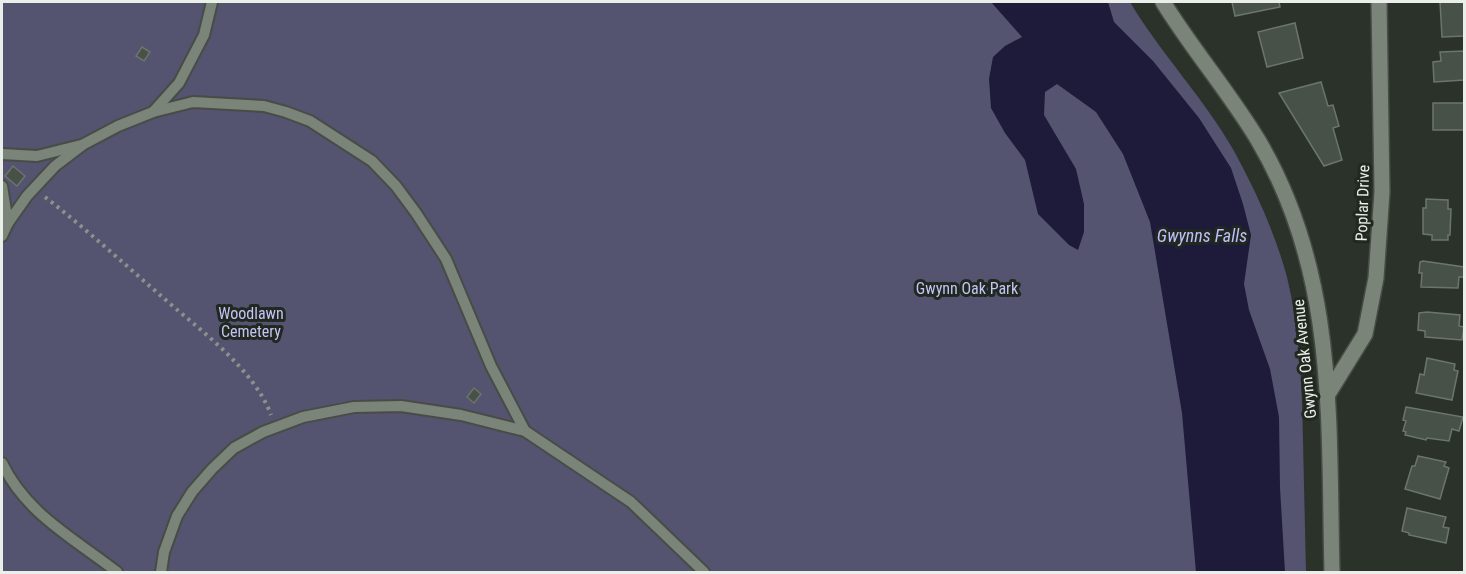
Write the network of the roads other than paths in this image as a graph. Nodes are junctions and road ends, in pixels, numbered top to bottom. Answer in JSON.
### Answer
{"nodes":[{"id":1,"x":212,"y":2,"type":"edge"},
{"id":2,"x":1163,"y":2,"type":"edge"},
{"id":3,"x":1379,"y":2,"type":"edge"},
{"id":4,"x":153,"y":112,"type":"junction"},
{"id":5,"x":84,"y":144,"type":"junction"},
{"id":6,"x":2,"y":154,"type":"edge"},
{"id":7,"x":2,"y":186,"type":"edge"},
{"id":8,"x":8,"y":223,"type":"junction"},
{"id":9,"x":2,"y":236,"type":"edge"},
{"id":10,"x":1328,"y":394,"type":"junction"},
{"id":11,"x":525,"y":431,"type":"junction"},
{"id":12,"x":2,"y":463,"type":"edge"},
{"id":13,"x":117,"y":573,"type":"edge"},
{"id":14,"x":161,"y":573,"type":"edge"},
{"id":15,"x":704,"y":573,"type":"edge"},
{"id":16,"x":1332,"y":573,"type":"edge"}],
"edges":[{"from":1,"to":4,"type":"lane"},
{"from":2,"to":10,"type":"main road","name":"Gwynn Oak Avenue"},
{"from":3,"to":10,"type":"main road","name":"Poplar Drive"},
{"from":4,"to":5,"type":"lane"},
{"from":4,"to":11,"type":"lane"},
{"from":5,"to":6,"type":"lane"},
{"from":5,"to":8,"type":"lane"},
{"from":7,"to":8,"type":"lane"},
{"from":8,"to":9,"type":"lane"},
{"from":10,"to":16,"type":"main road","name":"Gwynn Oak Avenue"},
{"from":11,"to":14,"type":"lane"},
{"from":11,"to":15,"type":"lane"},
{"from":12,"to":13,"type":"lane"}]}
